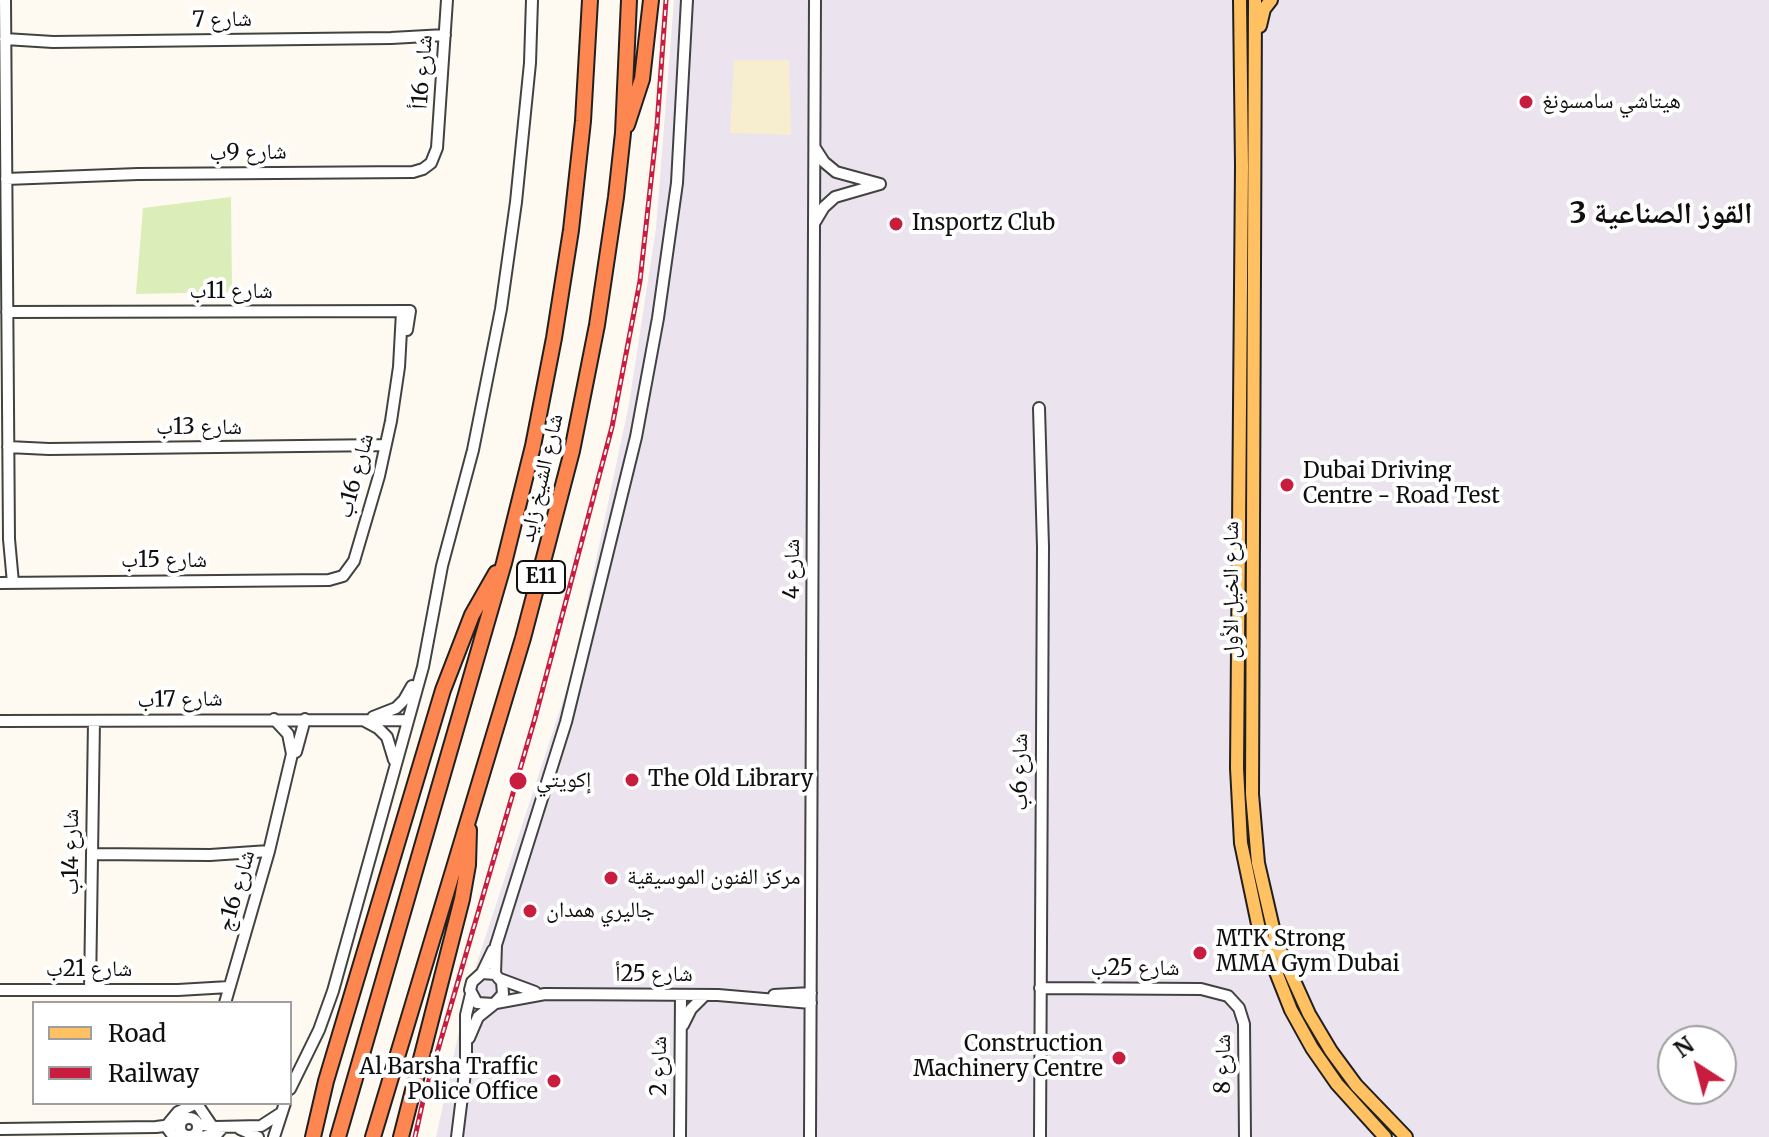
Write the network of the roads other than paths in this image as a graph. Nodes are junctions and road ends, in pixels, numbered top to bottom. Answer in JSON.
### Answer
{"nodes":[{"id":1,"x":5,"y":0,"type":"edge"},
{"id":2,"x":447,"y":0,"type":"edge"},
{"id":3,"x":532,"y":0,"type":"edge"},
{"id":4,"x":590,"y":0,"type":"edge"},
{"id":5,"x":629,"y":0,"type":"edge"},
{"id":6,"x":651,"y":0,"type":"edge"},
{"id":7,"x":687,"y":0,"type":"edge"},
{"id":8,"x":815,"y":0,"type":"edge"},
{"id":9,"x":1240,"y":0,"type":"edge"},
{"id":10,"x":1255,"y":0,"type":"edge"},
{"id":11,"x":1271,"y":0,"type":"edge"},
{"id":12,"x":445,"y":38,"type":"junction"},
{"id":13,"x":5,"y":43,"type":"junction"},
{"id":14,"x":1255,"y":44,"type":"junction"},
{"id":15,"x":623,"y":133,"type":"junction"},
{"id":16,"x":814,"y":145,"type":"junction"},
{"id":17,"x":437,"y":148,"type":"joint"},
{"id":18,"x":6,"y":176,"type":"junction"},
{"id":19,"x":814,"y":224,"type":"junction"},
{"id":20,"x":406,"y":312,"type":"joint"},
{"id":21,"x":7,"y":316,"type":"junction"},
{"id":22,"x":1039,"y":408,"type":"dead end"},
{"id":23,"x":384,"y":449,"type":"junction"},
{"id":24,"x":8,"y":450,"type":"junction"},
{"id":25,"x":504,"y":563,"type":"junction"},
{"id":26,"x":329,"y":580,"type":"joint"},
{"id":27,"x":6,"y":583,"type":"edge"},
{"id":28,"x":426,"y":655,"type":"junction"},
{"id":29,"x":274,"y":719,"type":"junction"},
{"id":30,"x":305,"y":719,"type":"junction"},
{"id":31,"x":360,"y":719,"type":"junction"},
{"id":32,"x":407,"y":720,"type":"junction"},
{"id":33,"x":0,"y":721,"type":"edge"},
{"id":34,"x":90,"y":721,"type":"junction"},
{"id":35,"x":395,"y":768,"type":"junction"},
{"id":36,"x":285,"y":789,"type":"junction"},
{"id":37,"x":468,"y":814,"type":"junction"},
{"id":38,"x":268,"y":856,"type":"junction"},
{"id":39,"x":92,"y":857,"type":"junction"},
{"id":40,"x":496,"y":945,"type":"junction"},
{"id":41,"x":482,"y":973,"type":"junction"},
{"id":42,"x":497,"y":976,"type":"junction"},
{"id":43,"x":1040,"y":988,"type":"junction"},
{"id":44,"x":0,"y":990,"type":"edge"},
{"id":45,"x":94,"y":990,"type":"junction"},
{"id":46,"x":471,"y":994,"type":"junction"},
{"id":47,"x":545,"y":994,"type":"junction"},
{"id":48,"x":227,"y":995,"type":"edge"},
{"id":49,"x":681,"y":995,"type":"junction"},
{"id":50,"x":705,"y":995,"type":"junction"},
{"id":51,"x":1228,"y":996,"type":"joint"},
{"id":52,"x":811,"y":998,"type":"junction"},
{"id":53,"x":495,"y":1004,"type":"junction"},
{"id":54,"x":680,"y":1034,"type":"junction"},
{"id":55,"x":467,"y":1048,"type":"junction"},
{"id":56,"x":326,"y":1081,"type":"junction"},
{"id":57,"x":292,"y":1085,"type":"edge"},
{"id":58,"x":194,"y":1105,"type":"edge"},
{"id":59,"x":196,"y":1105,"type":"edge"},
{"id":60,"x":197,"y":1105,"type":"edge"},
{"id":61,"x":283,"y":1108,"type":"edge"},
{"id":62,"x":217,"y":1127,"type":"junction"},
{"id":63,"x":238,"y":1128,"type":"junction"},
{"id":64,"x":0,"y":1129,"type":"edge"},
{"id":65,"x":186,"y":1130,"type":"edge"},
{"id":66,"x":400,"y":1136,"type":"edge"},
{"id":67,"x":258,"y":1137,"type":"edge"},
{"id":68,"x":274,"y":1137,"type":"edge"},
{"id":69,"x":303,"y":1137,"type":"edge"},
{"id":70,"x":313,"y":1137,"type":"edge"},
{"id":71,"x":338,"y":1137,"type":"edge"},
{"id":72,"x":373,"y":1137,"type":"edge"},
{"id":73,"x":457,"y":1137,"type":"edge"},
{"id":74,"x":680,"y":1137,"type":"edge"},
{"id":75,"x":810,"y":1137,"type":"edge"},
{"id":76,"x":1040,"y":1137,"type":"edge"},
{"id":77,"x":1245,"y":1137,"type":"edge"},
{"id":78,"x":1385,"y":1137,"type":"edge"},
{"id":79,"x":1406,"y":1137,"type":"edge"}],
"edges":[{"from":1,"to":13,"type":"street"},
{"from":2,"to":12,"type":"street","name":"شارع 16أ"},
{"from":3,"to":28,"type":"street"},
{"from":4,"to":25,"type":"highway","name":"شارع الشيخ زايد","number":"E11"},
{"from":5,"to":15,"type":"highway","name":"شارع الشيخ زايد","number":"E11"},
{"from":6,"to":15,"type":"highway"},
{"from":7,"to":40,"type":"street"},
{"from":8,"to":16,"type":"street","name":"شارع 4"},
{"from":9,"to":78,"type":"main road","name":"شارع الخيل الأول"},
{"from":10,"to":14,"type":"main road","name":"شارع الخيل الأول"},
{"from":11,"to":14,"type":"main road"},
{"from":12,"to":13,"type":"street","name":"شارع 7"},
{"from":12,"to":17,"type":"street","name":"شارع 16أ"},
{"from":13,"to":18,"type":"street"},
{"from":14,"to":79,"type":"main road","name":"شارع الخيل الأول"},
{"from":15,"to":37,"type":"highway","name":"شارع الشيخ زايد","number":"E11"},
{"from":16,"to":19,"type":"street","name":"شارع 4"},
{"from":16,"to":19,"type":"street"},
{"from":17,"to":18,"type":"street","name":"شارع 9ب"},
{"from":18,"to":21,"type":"street"},
{"from":19,"to":52,"type":"street","name":"شارع 4"},
{"from":20,"to":21,"type":"street","name":"شارع 11ب"},
{"from":20,"to":23,"type":"street","name":"شارع 16ب"},
{"from":21,"to":24,"type":"street"},
{"from":22,"to":43,"type":"street","name":"شارع 6ب"},
{"from":23,"to":24,"type":"street","name":"شارع 13ب"},
{"from":23,"to":26,"type":"street","name":"شارع 16ب"},
{"from":24,"to":27,"type":"street"},
{"from":25,"to":56,"type":"highway"},
{"from":25,"to":71,"type":"highway","name":"شارع الشيخ زايد","number":"E11"},
{"from":26,"to":27,"type":"street","name":"شارع 15ب"},
{"from":28,"to":31,"type":"street","name":"شارع 17ب"},
{"from":28,"to":32,"type":"street"},
{"from":29,"to":30,"type":"street","name":"شارع 17ب"},
{"from":29,"to":34,"type":"street","name":"شارع 17ب"},
{"from":29,"to":36,"type":"street","name":"شارع 16ج"},
{"from":30,"to":31,"type":"street","name":"شارع 17ب"},
{"from":30,"to":36,"type":"street","name":"شارع 16ج"},
{"from":31,"to":32,"type":"street","name":"شارع 17ب"},
{"from":31,"to":35,"type":"street"},
{"from":32,"to":35,"type":"street"},
{"from":33,"to":34,"type":"street","name":"شارع 17ب"},
{"from":34,"to":39,"type":"street","name":"شارع 14ب"},
{"from":35,"to":57,"type":"street"},
{"from":36,"to":38,"type":"street","name":"شارع 16ج"},
{"from":37,"to":66,"type":"highway"},
{"from":37,"to":72,"type":"highway","name":"شارع الشيخ زايد","number":"E11"},
{"from":38,"to":39,"type":"street"},
{"from":38,"to":48,"type":"street","name":"شارع 16ج"},
{"from":39,"to":45,"type":"street","name":"شارع 14ب"},
{"from":40,"to":41,"type":"street"},
{"from":40,"to":42,"type":"street"},
{"from":41,"to":42,"type":"street"},
{"from":41,"to":46,"type":"street"},
{"from":42,"to":47,"type":"street"},
{"from":42,"to":53,"type":"street"},
{"from":43,"to":51,"type":"street","name":"شارع 25ب"},
{"from":43,"to":76,"type":"street","name":"شارع 6ب"},
{"from":44,"to":45,"type":"street","name":"شارع 21ب"},
{"from":45,"to":48,"type":"street","name":"شارع 21ب"},
{"from":46,"to":53,"type":"street"},
{"from":46,"to":55,"type":"street"},
{"from":47,"to":49,"type":"street","name":"شارع 25أ"},
{"from":47,"to":53,"type":"street"},
{"from":49,"to":50,"type":"street","name":"شارع 25أ"},
{"from":49,"to":54,"type":"street","name":"شارع 2"},
{"from":50,"to":52,"type":"street","name":"شارع 25أ"},
{"from":50,"to":54,"type":"street"},
{"from":51,"to":77,"type":"street","name":"شارع 8"},
{"from":52,"to":75,"type":"street","name":"شارع 4"},
{"from":53,"to":55,"type":"street"},
{"from":54,"to":74,"type":"street","name":"شارع 2"},
{"from":55,"to":73,"type":"street"},
{"from":56,"to":69,"type":"highway"},
{"from":56,"to":70,"type":"highway"},
{"from":58,"to":65,"type":"street"},
{"from":59,"to":65,"type":"street"},
{"from":60,"to":62,"type":"street"},
{"from":61,"to":63,"type":"street"},
{"from":61,"to":68,"type":"street"},
{"from":62,"to":63,"type":"street"},
{"from":62,"to":65,"type":"street"},
{"from":63,"to":67,"type":"street"},
{"from":64,"to":65,"type":"street"}]}
